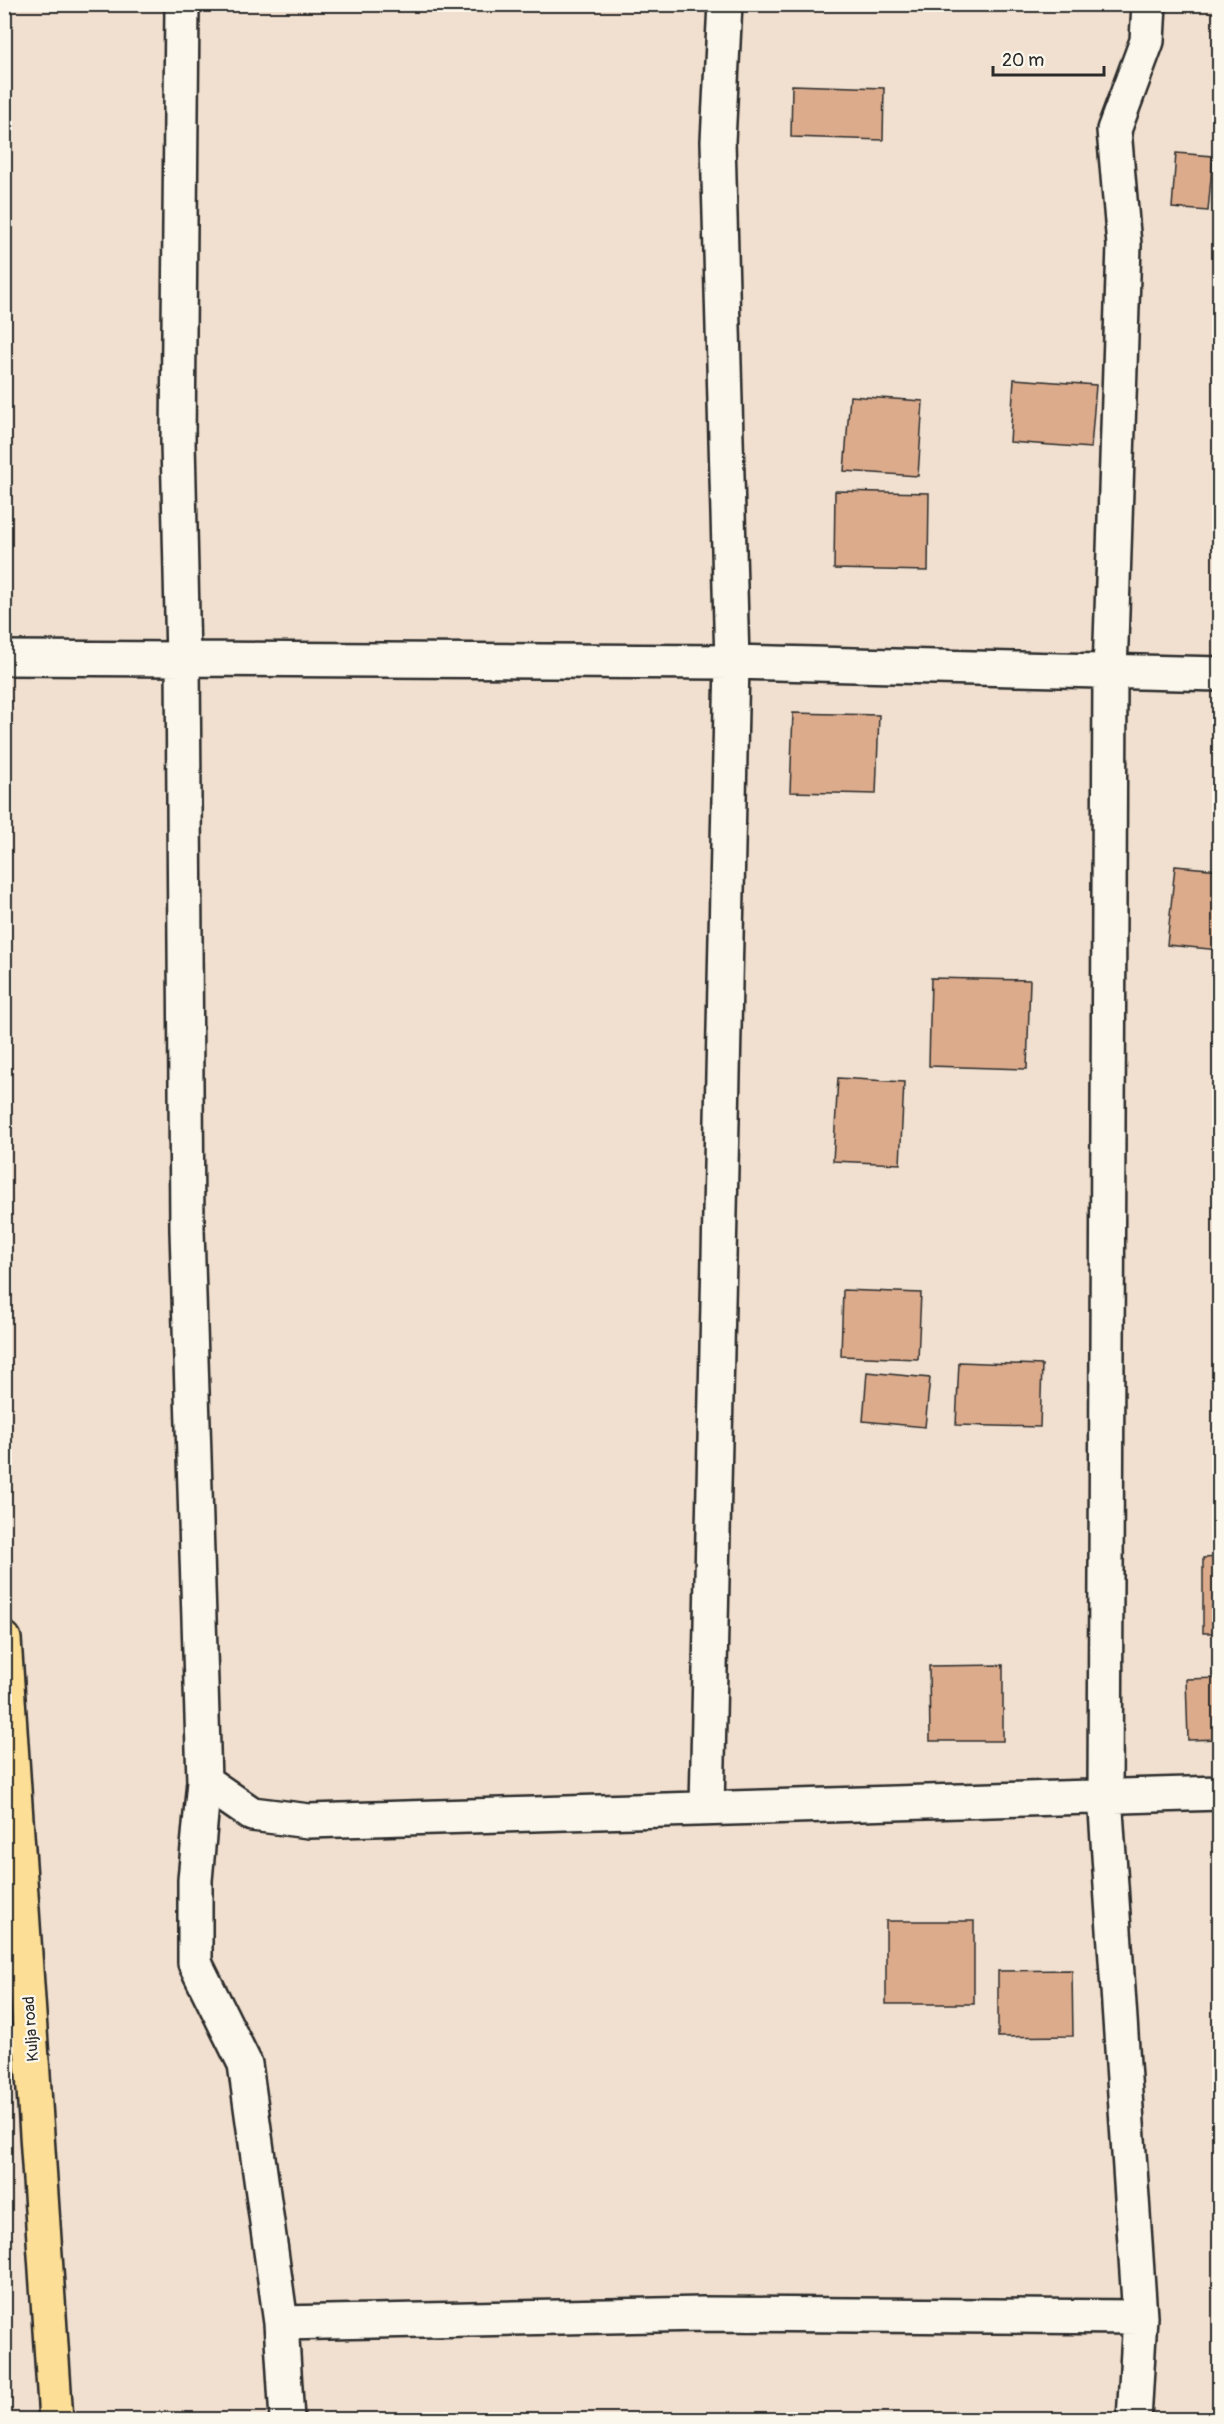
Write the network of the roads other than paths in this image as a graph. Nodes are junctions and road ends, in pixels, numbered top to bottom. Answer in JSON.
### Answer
{"nodes":[{"id":1,"x":182,"y":4,"type":"edge"},
{"id":2,"x":724,"y":4,"type":"edge"},
{"id":3,"x":1149,"y":4,"type":"edge"},
{"id":4,"x":4,"y":658,"type":"edge"},
{"id":5,"x":183,"y":659,"type":"junction"},
{"id":6,"x":732,"y":662,"type":"junction"},
{"id":7,"x":1110,"y":673,"type":"junction"},
{"id":8,"x":1220,"y":674,"type":"edge"},
{"id":9,"x":4,"y":1639,"type":"edge"},
{"id":10,"x":204,"y":1781,"type":"junction"},
{"id":11,"x":1220,"y":1793,"type":"edge"},
{"id":12,"x":1105,"y":1796,"type":"junction"},
{"id":13,"x":707,"y":1807,"type":"junction"},
{"id":14,"x":30,"y":2024,"type":"junction"},
{"id":15,"x":4,"y":2048,"type":"edge"},
{"id":16,"x":1140,"y":2316,"type":"junction"},
{"id":17,"x":281,"y":2323,"type":"junction"},
{"id":18,"x":56,"y":2420,"type":"edge"},
{"id":19,"x":286,"y":2420,"type":"edge"},
{"id":20,"x":1134,"y":2420,"type":"edge"}],
"edges":[{"from":1,"to":5,"type":"street"},
{"from":2,"to":6,"type":"street"},
{"from":3,"to":7,"type":"street"},
{"from":4,"to":5,"type":"street"},
{"from":5,"to":6,"type":"street"},
{"from":5,"to":10,"type":"street"},
{"from":6,"to":7,"type":"street"},
{"from":6,"to":13,"type":"street"},
{"from":7,"to":8,"type":"street"},
{"from":7,"to":12,"type":"street"},
{"from":9,"to":14,"type":"main road","name":"Kulja road"},
{"from":10,"to":13,"type":"street"},
{"from":10,"to":17,"type":"street"},
{"from":11,"to":12,"type":"street"},
{"from":12,"to":13,"type":"street"},
{"from":12,"to":16,"type":"street"},
{"from":14,"to":15,"type":"lane"},
{"from":14,"to":18,"type":"main road","name":"Kulja road"},
{"from":16,"to":17,"type":"street"},
{"from":16,"to":20,"type":"street"},
{"from":17,"to":19,"type":"street"}]}
